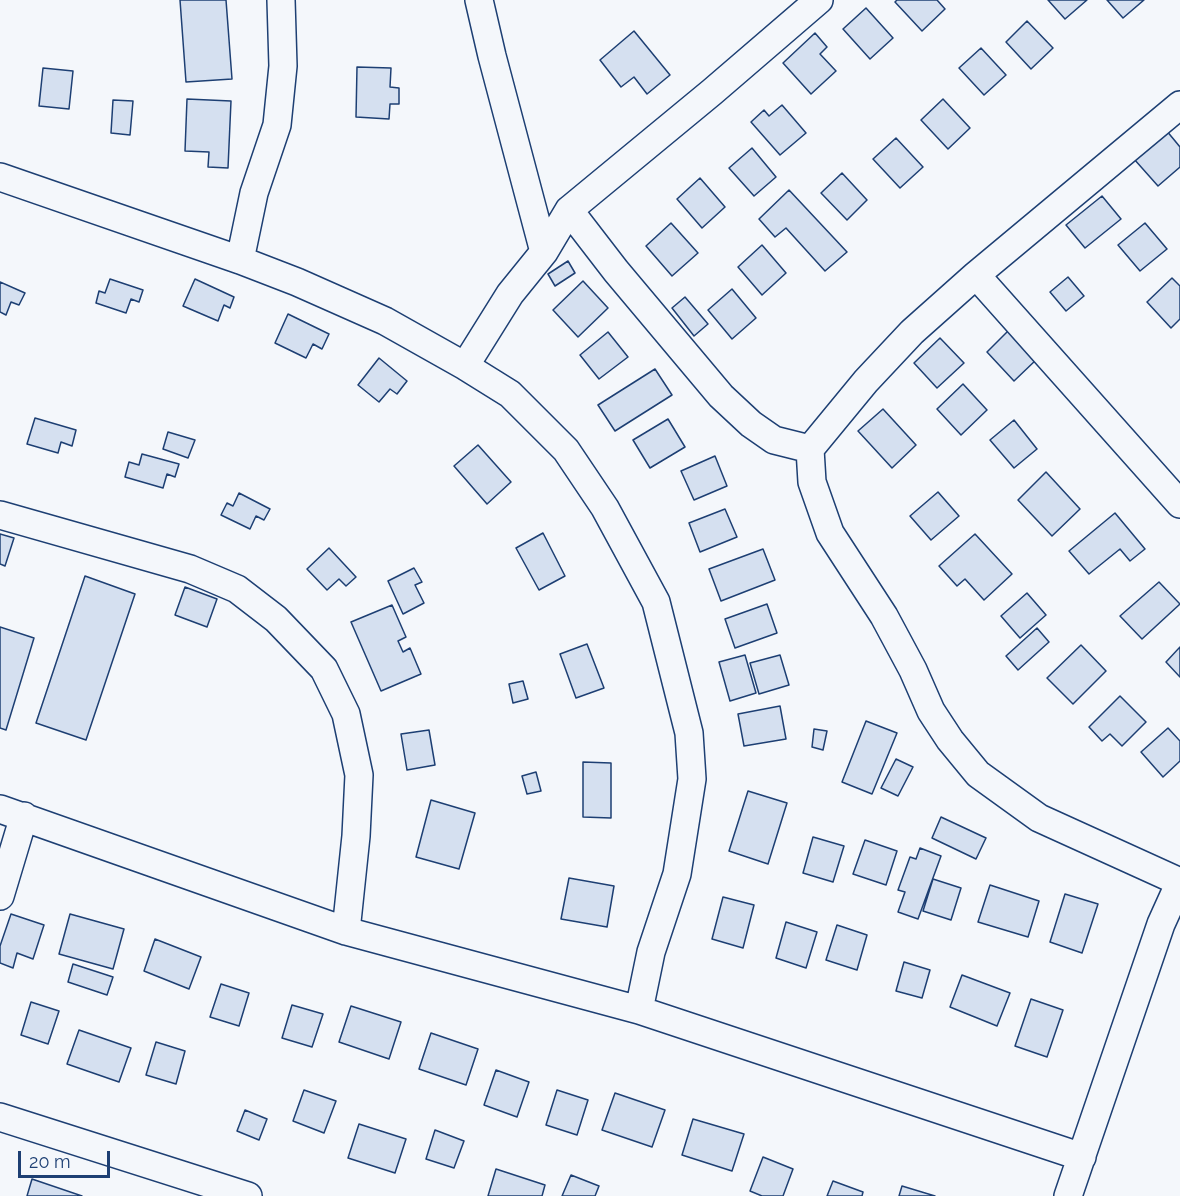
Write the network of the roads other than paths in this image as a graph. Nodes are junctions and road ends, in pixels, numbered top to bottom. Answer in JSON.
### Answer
{"nodes":[{"id":1,"x":281,"y":0,"type":"edge"},
{"id":2,"x":479,"y":0,"type":"edge"},
{"id":3,"x":819,"y":0,"type":"edge"},
{"id":4,"x":1180,"y":105,"type":"edge"},
{"id":5,"x":0,"y":177,"type":"edge"},
{"id":6,"x":569,"y":210,"type":"junction"},
{"id":7,"x":544,"y":252,"type":"junction"},
{"id":8,"x":240,"y":260,"type":"junction"},
{"id":9,"x":976,"y":275,"type":"junction"},
{"id":10,"x":465,"y":366,"type":"junction"},
{"id":11,"x":810,"y":449,"type":"junction"},
{"id":12,"x":1180,"y":504,"type":"edge"},
{"id":13,"x":0,"y":515,"type":"edge"},
{"id":14,"x":12,"y":812,"type":"edge"},
{"id":15,"x":0,"y":896,"type":"edge"},
{"id":16,"x":346,"y":931,"type":"junction"},
{"id":17,"x":639,"y":1010,"type":"junction"},
{"id":18,"x":0,"y":1117,"type":"edge"},
{"id":19,"x":1082,"y":1156,"type":"junction"},
{"id":20,"x":248,"y":1196,"type":"edge"},
{"id":21,"x":1068,"y":1196,"type":"edge"}],
"edges":[{"from":1,"to":8,"type":"street"},
{"from":2,"to":7,"type":"street"},
{"from":3,"to":6,"type":"street"},
{"from":4,"to":9,"type":"street"},
{"from":5,"to":8,"type":"street"},
{"from":6,"to":7,"type":"street"},
{"from":6,"to":11,"type":"street"},
{"from":7,"to":10,"type":"street"},
{"from":8,"to":10,"type":"street"},
{"from":9,"to":11,"type":"street"},
{"from":9,"to":12,"type":"street"},
{"from":10,"to":17,"type":"street"},
{"from":11,"to":19,"type":"street"},
{"from":13,"to":16,"type":"street"},
{"from":14,"to":15,"type":"street"},
{"from":14,"to":16,"type":"street"},
{"from":16,"to":17,"type":"street"},
{"from":17,"to":19,"type":"street"},
{"from":18,"to":20,"type":"street"},
{"from":19,"to":21,"type":"street"}]}
